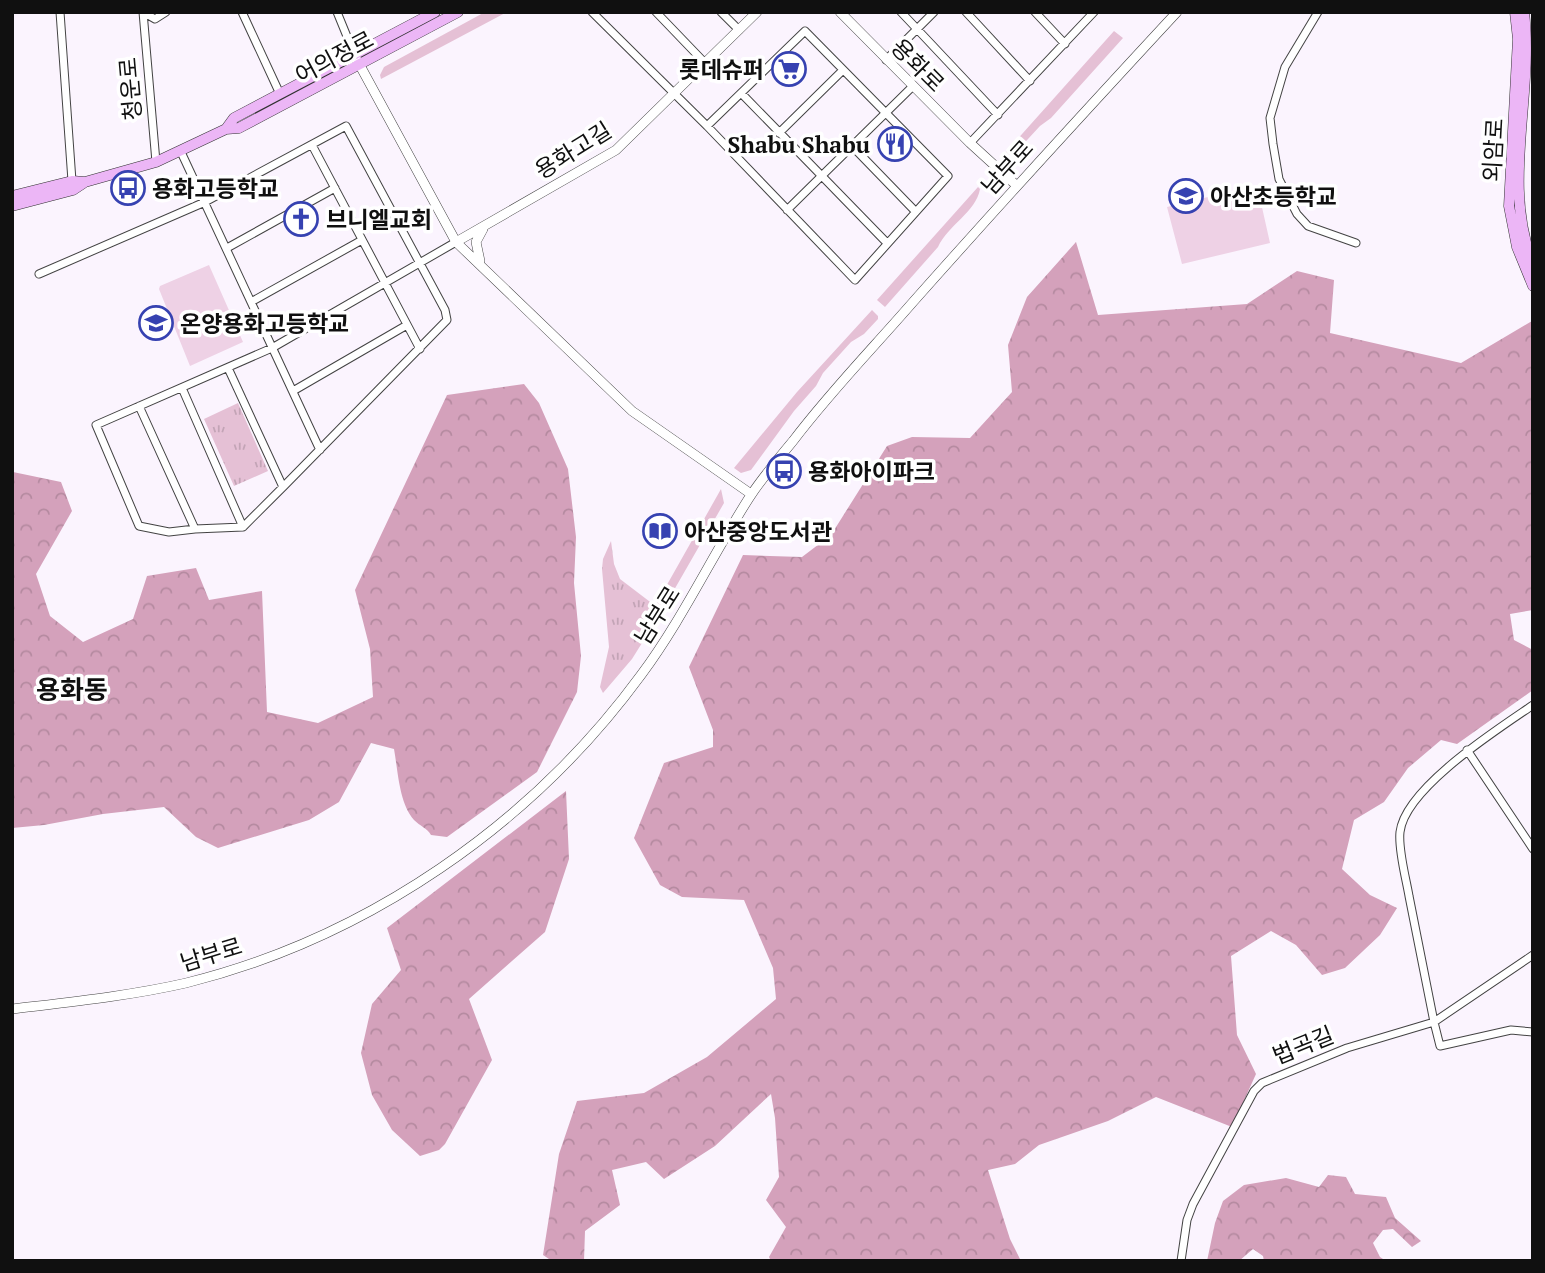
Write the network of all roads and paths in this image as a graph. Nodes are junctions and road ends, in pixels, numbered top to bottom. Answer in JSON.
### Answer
{"nodes":[{"id":1,"x":60,"y":12,"type":"edge"},
{"id":2,"x":143,"y":12,"type":"edge"},
{"id":3,"x":166,"y":12,"type":"edge"},
{"id":4,"x":242,"y":12,"type":"edge"},
{"id":5,"x":337,"y":12,"type":"edge"},
{"id":6,"x":435,"y":12,"type":"edge"},
{"id":7,"x":458,"y":12,"type":"edge"},
{"id":8,"x":592,"y":12,"type":"edge"},
{"id":9,"x":656,"y":12,"type":"edge"},
{"id":10,"x":721,"y":12,"type":"edge"},
{"id":11,"x":757,"y":12,"type":"edge"},
{"id":12,"x":840,"y":12,"type":"edge"},
{"id":13,"x":901,"y":12,"type":"edge"},
{"id":14,"x":934,"y":12,"type":"edge"},
{"id":15,"x":966,"y":12,"type":"edge"},
{"id":16,"x":1035,"y":12,"type":"edge"},
{"id":17,"x":1094,"y":12,"type":"edge"},
{"id":18,"x":1177,"y":12,"type":"edge"},
{"id":19,"x":1318,"y":12,"type":"edge"},
{"id":20,"x":1515,"y":12,"type":"edge"},
{"id":21,"x":1524,"y":12,"type":"edge"},
{"id":22,"x":917,"y":29,"type":"junction"},
{"id":23,"x":738,"y":30,"type":"junction"},
{"id":24,"x":1065,"y":44,"type":"junction"},
{"id":25,"x":357,"y":60,"type":"junction"},
{"id":26,"x":886,"y":60,"type":"junction"},
{"id":27,"x":705,"y":63,"type":"junction"},
{"id":28,"x":844,"y":70,"type":"junction"},
{"id":29,"x":1030,"y":81,"type":"junction"},
{"id":30,"x":912,"y":87,"type":"junction"},
{"id":31,"x":741,"y":93,"type":"junction"},
{"id":32,"x":281,"y":94,"type":"junction"},
{"id":33,"x":673,"y":94,"type":"junction"},
{"id":34,"x":885,"y":113,"type":"junction"},
{"id":35,"x":998,"y":115,"type":"junction"},
{"id":36,"x":707,"y":126,"type":"junction"},
{"id":37,"x":226,"y":129,"type":"junction"},
{"id":38,"x":779,"y":133,"type":"junction"},
{"id":39,"x":970,"y":143,"type":"junction"},
{"id":40,"x":312,"y":145,"type":"junction"},
{"id":41,"x":852,"y":146,"type":"junction"},
{"id":42,"x":181,"y":152,"type":"junction"},
{"id":43,"x":156,"y":162,"type":"junction"},
{"id":44,"x":821,"y":177,"type":"junction"},
{"id":45,"x":72,"y":181,"type":"junction"},
{"id":46,"x":85,"y":182,"type":"junction"},
{"id":47,"x":1016,"y":185,"type":"junction"},
{"id":48,"x":335,"y":188,"type":"junction"},
{"id":49,"x":12,"y":196,"type":"edge"},
{"id":50,"x":205,"y":202,"type":"junction"},
{"id":51,"x":12,"y":206,"type":"edge"},
{"id":52,"x":787,"y":211,"type":"junction"},
{"id":53,"x":915,"y":211,"type":"junction"},
{"id":54,"x":487,"y":224,"type":"junction"},
{"id":55,"x":362,"y":240,"type":"junction"},
{"id":56,"x":456,"y":242,"type":"junction"},
{"id":57,"x":887,"y":243,"type":"junction"},
{"id":58,"x":1356,"y":243,"type":"dead end"},
{"id":59,"x":226,"y":248,"type":"junction"},
{"id":60,"x":420,"y":263,"type":"junction"},
{"id":61,"x":1533,"y":264,"type":"edge"},
{"id":62,"x":481,"y":266,"type":"junction"},
{"id":63,"x":38,"y":274,"type":"dead end"},
{"id":64,"x":385,"y":283,"type":"junction"},
{"id":65,"x":1533,"y":286,"type":"edge"},
{"id":66,"x":251,"y":302,"type":"junction"},
{"id":67,"x":407,"y":325,"type":"junction"},
{"id":68,"x":272,"y":348,"type":"junction"},
{"id":69,"x":420,"y":349,"type":"junction"},
{"id":70,"x":228,"y":368,"type":"junction"},
{"id":71,"x":182,"y":388,"type":"junction"},
{"id":72,"x":293,"y":391,"type":"junction"},
{"id":73,"x":139,"y":406,"type":"junction"},
{"id":74,"x":320,"y":450,"type":"junction"},
{"id":75,"x":283,"y":488,"type":"junction"},
{"id":76,"x":751,"y":494,"type":"junction"},
{"id":77,"x":243,"y":527,"type":"junction"},
{"id":78,"x":195,"y":529,"type":"junction"},
{"id":79,"x":1533,"y":705,"type":"edge"},
{"id":80,"x":1467,"y":750,"type":"junction"},
{"id":81,"x":1533,"y":849,"type":"edge"},
{"id":82,"x":1533,"y":955,"type":"edge"},
{"id":83,"x":12,"y":1009,"type":"edge"},
{"id":84,"x":1434,"y":1022,"type":"junction"},
{"id":85,"x":1533,"y":1032,"type":"edge"},
{"id":86,"x":1181,"y":1261,"type":"edge"}],
"edges":[{"from":1,"to":45,"type":"street"},
{"from":2,"to":3,"type":"street"},
{"from":2,"to":43,"type":"street","name":"청운로"},
{"from":4,"to":32,"type":"street"},
{"from":5,"to":25,"type":"street"},
{"from":6,"to":25,"type":"main road","name":"어의정로"},
{"from":7,"to":25,"type":"main road","name":"어의정로"},
{"from":8,"to":33,"type":"street"},
{"from":9,"to":27,"type":"street"},
{"from":10,"to":23,"type":"street"},
{"from":11,"to":23,"type":"street","name":"용화고길"},
{"from":12,"to":26,"type":"street","name":"용화로"},
{"from":13,"to":22,"type":"street"},
{"from":14,"to":22,"type":"street"},
{"from":15,"to":29,"type":"street"},
{"from":16,"to":24,"type":"street"},
{"from":17,"to":24,"type":"street"},
{"from":18,"to":47,"type":"street","name":"남부로"},
{"from":19,"to":58,"type":"street"},
{"from":20,"to":65,"type":"main road","name":"외암로"},
{"from":21,"to":61,"type":"main road","name":"외암로"},
{"from":22,"to":26,"type":"street"},
{"from":22,"to":35,"type":"street"},
{"from":23,"to":27,"type":"street","name":"용화고길"},
{"from":24,"to":29,"type":"street"},
{"from":25,"to":32,"type":"main road","name":"어의정로"},
{"from":25,"to":37,"type":"main road","name":"어의정로"},
{"from":25,"to":56,"type":"street"},
{"from":26,"to":30,"type":"street","name":"용화로"},
{"from":27,"to":33,"type":"street","name":"용화고길"},
{"from":28,"to":31,"type":"street"},
{"from":28,"to":34,"type":"street"},
{"from":28,"to":38,"type":"street"},
{"from":29,"to":35,"type":"street"},
{"from":30,"to":34,"type":"street"},
{"from":30,"to":39,"type":"street","name":"용화로"},
{"from":31,"to":36,"type":"street"},
{"from":31,"to":38,"type":"street"},
{"from":32,"to":37,"type":"main road","name":"어의정로"},
{"from":33,"to":36,"type":"street"},
{"from":33,"to":54,"type":"street","name":"용화고길"},
{"from":34,"to":41,"type":"street"},
{"from":34,"to":53,"type":"street"},
{"from":35,"to":39,"type":"street"},
{"from":36,"to":52,"type":"street"},
{"from":37,"to":42,"type":"main road","name":"어의정로"},
{"from":38,"to":44,"type":"street"},
{"from":39,"to":47,"type":"street","name":"용화로"},
{"from":40,"to":48,"type":"street"},
{"from":40,"to":50,"type":"street"},
{"from":40,"to":60,"type":"street"},
{"from":41,"to":44,"type":"street"},
{"from":41,"to":53,"type":"street"},
{"from":42,"to":43,"type":"main road","name":"어의정로"},
{"from":42,"to":50,"type":"street"},
{"from":43,"to":46,"type":"main road","name":"어의정로"},
{"from":44,"to":52,"type":"street"},
{"from":44,"to":57,"type":"street"},
{"from":45,"to":46,"type":"main road","name":"어의정로"},
{"from":45,"to":49,"type":"main road","name":"어의정로"},
{"from":46,"to":51,"type":"main road","name":"어의정로"},
{"from":47,"to":76,"type":"street","name":"남부로"},
{"from":48,"to":55,"type":"street"},
{"from":48,"to":59,"type":"street"},
{"from":50,"to":59,"type":"street"},
{"from":50,"to":63,"type":"street"},
{"from":52,"to":57,"type":"street"},
{"from":53,"to":57,"type":"street"},
{"from":54,"to":56,"type":"street","name":"용화고길"},
{"from":54,"to":62,"type":"street"},
{"from":55,"to":64,"type":"street"},
{"from":55,"to":66,"type":"street"},
{"from":56,"to":60,"type":"street","name":"용화고길"},
{"from":56,"to":62,"type":"street"},
{"from":59,"to":66,"type":"street"},
{"from":60,"to":64,"type":"street","name":"용화고길"},
{"from":60,"to":69,"type":"street"},
{"from":62,"to":76,"type":"street"},
{"from":64,"to":67,"type":"street"},
{"from":64,"to":68,"type":"street","name":"용화고길"},
{"from":66,"to":68,"type":"street"},
{"from":67,"to":69,"type":"street"},
{"from":67,"to":72,"type":"street"},
{"from":68,"to":70,"type":"street","name":"용화고길"},
{"from":68,"to":72,"type":"street"},
{"from":69,"to":74,"type":"street"},
{"from":70,"to":71,"type":"street","name":"용화고길"},
{"from":70,"to":75,"type":"street"},
{"from":71,"to":73,"type":"street","name":"용화고길"},
{"from":71,"to":77,"type":"street"},
{"from":72,"to":74,"type":"street"},
{"from":73,"to":78,"type":"street"},
{"from":73,"to":78,"type":"street","name":"용화고길"},
{"from":74,"to":75,"type":"street"},
{"from":75,"to":77,"type":"street"},
{"from":76,"to":83,"type":"street","name":"남부로"},
{"from":77,"to":78,"type":"street"},
{"from":79,"to":80,"type":"street"},
{"from":80,"to":81,"type":"street"},
{"from":80,"to":84,"type":"street"},
{"from":82,"to":84,"type":"street","name":"법곡길"},
{"from":84,"to":85,"type":"street"},
{"from":84,"to":86,"type":"street","name":"법곡길"}]}
